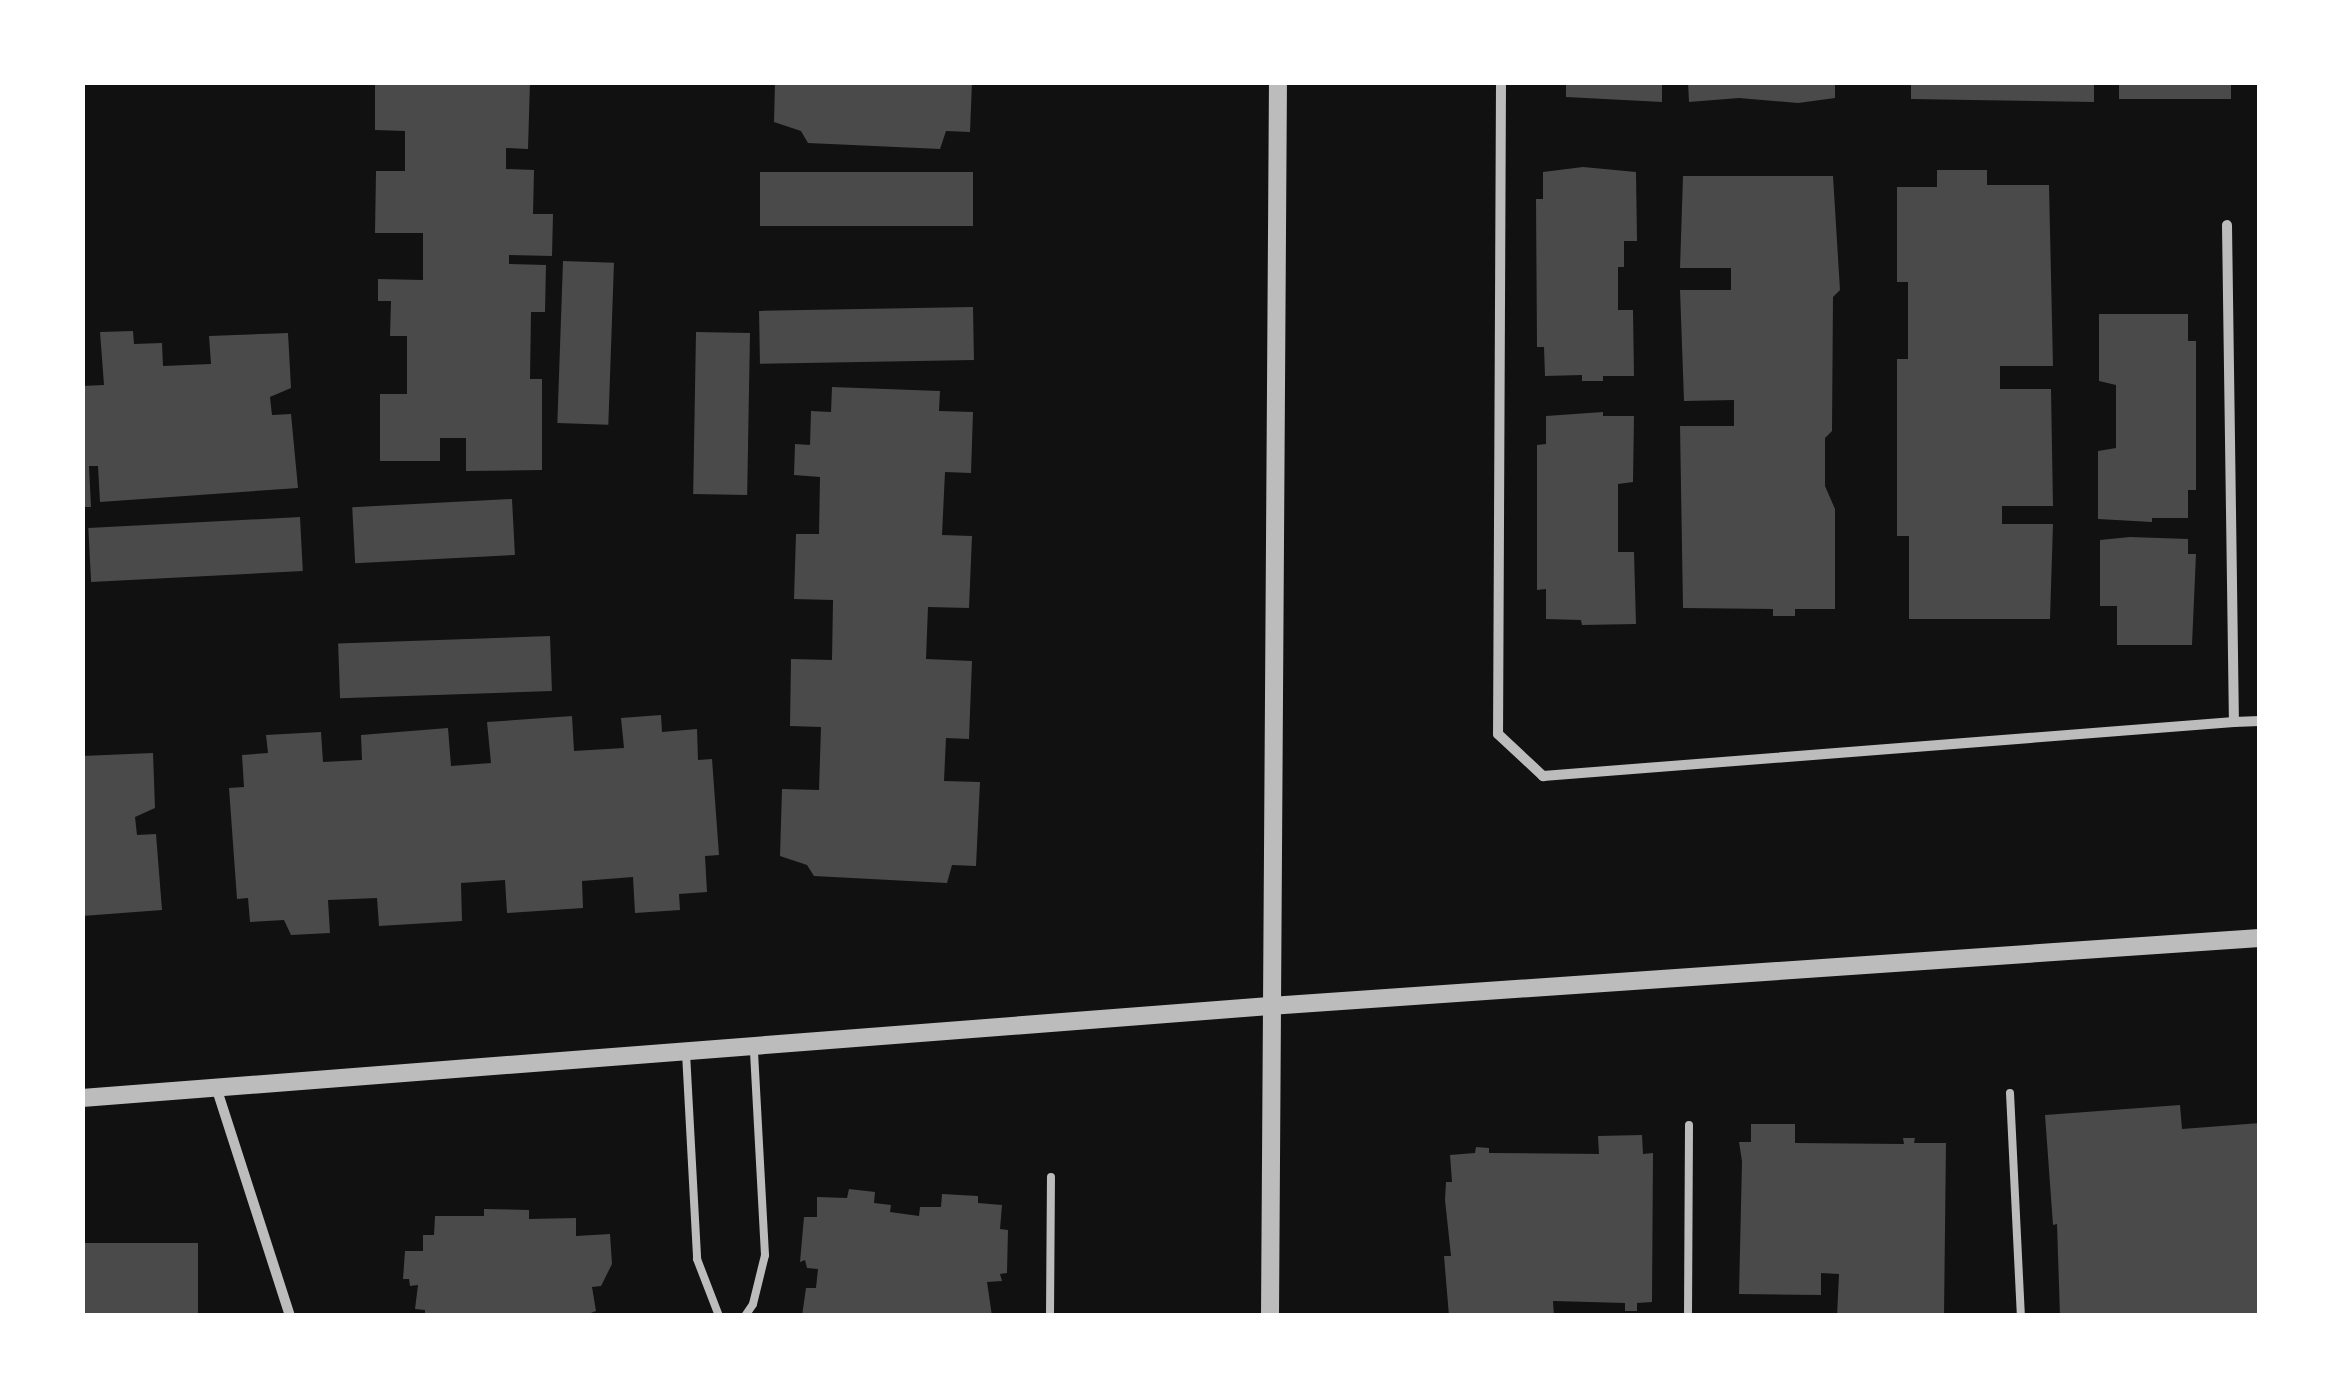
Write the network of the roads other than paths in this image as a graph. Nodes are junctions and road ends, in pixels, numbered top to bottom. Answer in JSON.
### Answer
{"nodes":[{"id":1,"x":1278,"y":82,"type":"edge"},
{"id":2,"x":1501,"y":82,"type":"edge"},
{"id":3,"x":2227,"y":225,"type":"dead end"},
{"id":4,"x":2260,"y":720,"type":"edge"},
{"id":5,"x":2234,"y":722,"type":"junction"},
{"id":6,"x":2260,"y":938,"type":"edge"},
{"id":7,"x":1269,"y":1006,"type":"junction"},
{"id":8,"x":754,"y":1047,"type":"junction"},
{"id":9,"x":686,"y":1052,"type":"junction"},
{"id":10,"x":217,"y":1090,"type":"junction"},
{"id":11,"x":2010,"y":1092,"type":"dead end"},
{"id":12,"x":82,"y":1098,"type":"edge"},
{"id":13,"x":1688,"y":1125,"type":"dead end"},
{"id":14,"x":1051,"y":1177,"type":"dead end"},
{"id":15,"x":290,"y":1316,"type":"edge"},
{"id":16,"x":718,"y":1316,"type":"edge"},
{"id":17,"x":745,"y":1316,"type":"edge"},
{"id":18,"x":1050,"y":1316,"type":"edge"},
{"id":19,"x":1270,"y":1316,"type":"edge"},
{"id":20,"x":1688,"y":1316,"type":"edge"},
{"id":21,"x":2022,"y":1316,"type":"edge"}],
"edges":[{"from":1,"to":7,"type":"street"},
{"from":2,"to":5,"type":"street"},
{"from":3,"to":5,"type":"street"},
{"from":4,"to":5,"type":"street"},
{"from":6,"to":7,"type":"street"},
{"from":7,"to":8,"type":"street"},
{"from":7,"to":19,"type":"street"},
{"from":8,"to":9,"type":"street"},
{"from":8,"to":17,"type":"lane"},
{"from":9,"to":10,"type":"street"},
{"from":9,"to":16,"type":"lane"},
{"from":10,"to":12,"type":"street"},
{"from":10,"to":15,"type":"street"},
{"from":11,"to":21,"type":"lane"},
{"from":13,"to":20,"type":"lane"},
{"from":14,"to":18,"type":"lane"}]}
